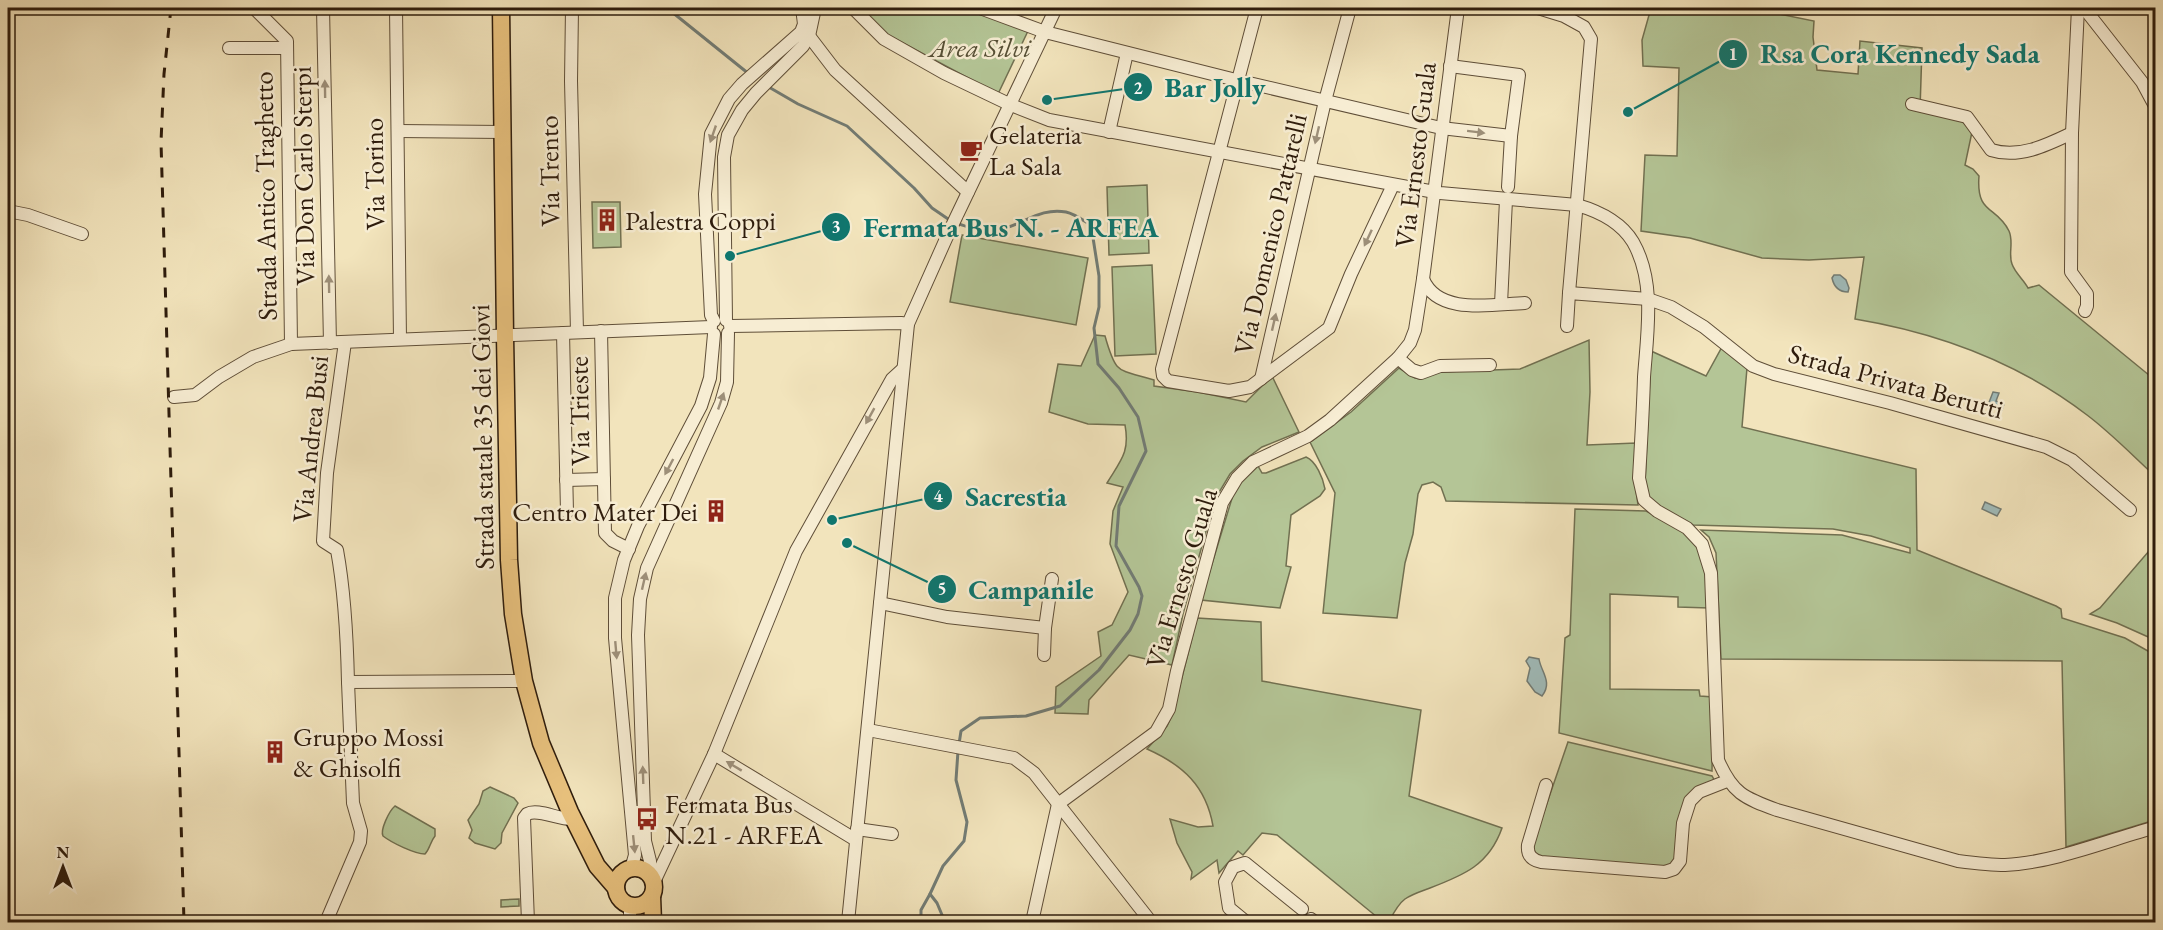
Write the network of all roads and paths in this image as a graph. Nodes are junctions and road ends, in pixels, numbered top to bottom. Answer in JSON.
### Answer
{"nodes":[{"id":1,"x":254,"y":8,"type":"edge"},
{"id":2,"x":323,"y":8,"type":"edge"},
{"id":3,"x":396,"y":8,"type":"edge"},
{"id":4,"x":501,"y":8,"type":"edge"},
{"id":5,"x":572,"y":8,"type":"edge"},
{"id":6,"x":802,"y":8,"type":"edge"},
{"id":7,"x":815,"y":8,"type":"edge"},
{"id":8,"x":853,"y":8,"type":"edge"},
{"id":9,"x":980,"y":8,"type":"edge"},
{"id":10,"x":1056,"y":8,"type":"edge"},
{"id":11,"x":1257,"y":8,"type":"edge"},
{"id":12,"x":1350,"y":8,"type":"edge"},
{"id":13,"x":1458,"y":8,"type":"edge"},
{"id":14,"x":1538,"y":8,"type":"edge"},
{"id":15,"x":2078,"y":8,"type":"edge"},
{"id":16,"x":2084,"y":8,"type":"edge"},
{"id":17,"x":1045,"y":32,"type":"junction"},
{"id":18,"x":809,"y":36,"type":"junction"},
{"id":19,"x":229,"y":48,"type":"dead end"},
{"id":20,"x":287,"y":48,"type":"junction"},
{"id":21,"x":1127,"y":53,"type":"junction"},
{"id":22,"x":1450,"y":66,"type":"junction"},
{"id":23,"x":1236,"y":80,"type":"junction"},
{"id":24,"x":1325,"y":101,"type":"junction"},
{"id":25,"x":1912,"y":104,"type":"dead end"},
{"id":26,"x":1011,"y":105,"type":"junction"},
{"id":27,"x":2156,"y":108,"type":"edge"},
{"id":28,"x":1442,"y":128,"type":"junction"},
{"id":29,"x":398,"y":131,"type":"junction"},
{"id":30,"x":503,"y":132,"type":"junction"},
{"id":31,"x":1109,"y":132,"type":"junction"},
{"id":32,"x":2072,"y":133,"type":"junction"},
{"id":33,"x":1511,"y":136,"type":"junction"},
{"id":34,"x":1218,"y":151,"type":"junction"},
{"id":35,"x":1309,"y":169,"type":"junction"},
{"id":36,"x":1393,"y":185,"type":"junction"},
{"id":37,"x":968,"y":192,"type":"junction"},
{"id":38,"x":1434,"y":192,"type":"junction"},
{"id":39,"x":705,"y":194,"type":"junction"},
{"id":40,"x":1507,"y":194,"type":"junction"},
{"id":41,"x":724,"y":195,"type":"junction"},
{"id":42,"x":1577,"y":205,"type":"junction"},
{"id":43,"x":8,"y":211,"type":"edge"},
{"id":44,"x":82,"y":234,"type":"dead end"},
{"id":45,"x":726,"y":268,"type":"junction"},
{"id":46,"x":709,"y":269,"type":"junction"},
{"id":47,"x":1423,"y":279,"type":"junction"},
{"id":48,"x":1569,"y":293,"type":"junction"},
{"id":49,"x":1648,"y":299,"type":"junction"},
{"id":50,"x":1525,"y":303,"type":"dead end"},
{"id":51,"x":1501,"y":304,"type":"junction"},
{"id":52,"x":2085,"y":311,"type":"dead end"},
{"id":53,"x":908,"y":324,"type":"junction"},
{"id":54,"x":1567,"y":326,"type":"dead end"},
{"id":55,"x":721,"y":327,"type":"junction"},
{"id":56,"x":601,"y":331,"type":"junction"},
{"id":57,"x":577,"y":332,"type":"junction"},
{"id":58,"x":563,"y":333,"type":"junction"},
{"id":59,"x":505,"y":336,"type":"junction"},
{"id":60,"x":400,"y":339,"type":"junction"},
{"id":61,"x":345,"y":342,"type":"junction"},
{"id":62,"x":330,"y":343,"type":"junction"},
{"id":63,"x":291,"y":344,"type":"junction"},
{"id":64,"x":1398,"y":358,"type":"junction"},
{"id":65,"x":1490,"y":365,"type":"dead end"},
{"id":66,"x":903,"y":369,"type":"junction"},
{"id":67,"x":1261,"y":379,"type":"junction"},
{"id":68,"x":174,"y":397,"type":"dead end"},
{"id":69,"x":604,"y":479,"type":"junction"},
{"id":70,"x":566,"y":480,"type":"junction"},
{"id":71,"x":2130,"y":510,"type":"dead end"},
{"id":72,"x":567,"y":512,"type":"dead end"},
{"id":73,"x":629,"y":549,"type":"junction"},
{"id":74,"x":1052,"y":579,"type":"dead end"},
{"id":75,"x":880,"y":603,"type":"junction"},
{"id":76,"x":1045,"y":628,"type":"junction"},
{"id":77,"x":1044,"y":655,"type":"dead end"},
{"id":78,"x":524,"y":681,"type":"junction"},
{"id":79,"x":348,"y":682,"type":"junction"},
{"id":80,"x":868,"y":730,"type":"junction"},
{"id":81,"x":714,"y":754,"type":"junction"},
{"id":82,"x":1727,"y":781,"type":"junction"},
{"id":83,"x":1546,"y":785,"type":"dead end"},
{"id":84,"x":1058,"y":804,"type":"junction"},
{"id":85,"x":573,"y":819,"type":"junction"},
{"id":86,"x":2156,"y":827,"type":"edge"},
{"id":87,"x":856,"y":834,"type":"junction"},
{"id":88,"x":892,"y":834,"type":"dead end"},
{"id":89,"x":666,"y":853,"type":"junction"},
{"id":90,"x":624,"y":876,"type":"junction"},
{"id":91,"x":651,"y":879,"type":"junction"},
{"id":92,"x":633,"y":906,"type":"junction"},
{"id":93,"x":1302,"y":909,"type":"dead end"},
{"id":94,"x":326,"y":922,"type":"edge"},
{"id":95,"x":528,"y":922,"type":"edge"},
{"id":96,"x":630,"y":922,"type":"edge"},
{"id":97,"x":648,"y":922,"type":"edge"},
{"id":98,"x":653,"y":922,"type":"edge"},
{"id":99,"x":848,"y":922,"type":"edge"},
{"id":100,"x":1032,"y":922,"type":"edge"},
{"id":101,"x":1151,"y":922,"type":"edge"},
{"id":102,"x":1246,"y":922,"type":"edge"}],
"edges":[{"from":1,"to":20,"type":"street","name":"Strada Antico Traghetto"},
{"from":62,"to":2,"type":"street","name":"Via Don Carlo Sterpi","one_way":true},
{"from":3,"to":29,"type":"street","name":"Via Torino"},
{"from":4,"to":30,"type":"main road","name":"Strada statale 35 dei Giovi"},
{"from":5,"to":57,"type":"street","name":"Via Trento"},
{"from":6,"to":39,"type":"street","one_way":true},
{"from":7,"to":18,"type":"street"},
{"from":8,"to":26,"type":"street"},
{"from":9,"to":17,"type":"street"},
{"from":10,"to":17,"type":"street"},
{"from":11,"to":23,"type":"street"},
{"from":12,"to":24,"type":"street","name":"Via Domenico Pattarelli"},
{"from":13,"to":22,"type":"street","name":"Via Ernesto Guala"},
{"from":14,"to":42,"type":"street"},
{"from":15,"to":32,"type":"street"},
{"from":16,"to":27,"type":"street"},
{"from":17,"to":21,"type":"street"},
{"from":17,"to":26,"type":"street"},
{"from":18,"to":37,"type":"street"},
{"from":18,"to":41,"type":"street"},
{"from":19,"to":20,"type":"street","name":"Strada Antico Traghetto"},
{"from":20,"to":63,"type":"street","name":"Strada Antico Traghetto"},
{"from":21,"to":23,"type":"street"},
{"from":21,"to":31,"type":"street"},
{"from":22,"to":28,"type":"street","name":"Via Ernesto Guala"},
{"from":22,"to":33,"type":"street"},
{"from":23,"to":24,"type":"street"},
{"from":23,"to":34,"type":"street"},
{"from":24,"to":28,"type":"street"},
{"from":24,"to":35,"type":"street","name":"Via Domenico Pattarelli","one_way":true},
{"from":25,"to":32,"type":"street"},
{"from":26,"to":31,"type":"street"},
{"from":26,"to":37,"type":"street"},
{"from":28,"to":33,"type":"street","one_way":true},
{"from":28,"to":38,"type":"street","name":"Via Ernesto Guala"},
{"from":29,"to":30,"type":"street"},
{"from":29,"to":60,"type":"street","name":"Via Torino"},
{"from":30,"to":59,"type":"main road","name":"Strada statale 35 dei Giovi"},
{"from":31,"to":34,"type":"street"},
{"from":32,"to":52,"type":"street"},
{"from":33,"to":40,"type":"street"},
{"from":34,"to":35,"type":"street"},
{"from":34,"to":67,"type":"street","name":"Via Domenico Pattarelli"},
{"from":35,"to":36,"type":"street"},
{"from":67,"to":35,"type":"street","name":"Via Domenico Pattarelli","one_way":true},
{"from":36,"to":38,"type":"street"},
{"from":36,"to":67,"type":"street","one_way":true},
{"from":37,"to":53,"type":"street"},
{"from":38,"to":40,"type":"street"},
{"from":38,"to":47,"type":"street","name":"Via Ernesto Guala"},
{"from":39,"to":41,"type":"street"},
{"from":39,"to":46,"type":"street"},
{"from":40,"to":42,"type":"street"},
{"from":40,"to":51,"type":"street"},
{"from":41,"to":45,"type":"street"},
{"from":42,"to":48,"type":"street"},
{"from":42,"to":49,"type":"street"},
{"from":43,"to":44,"type":"street"},
{"from":45,"to":46,"type":"street"},
{"from":45,"to":55,"type":"street"},
{"from":46,"to":55,"type":"street"},
{"from":47,"to":51,"type":"street"},
{"from":47,"to":64,"type":"street","name":"Via Ernesto Guala"},
{"from":48,"to":49,"type":"street","name":"Strada Privata Berutti"},
{"from":48,"to":54,"type":"street"},
{"from":49,"to":71,"type":"street","name":"Strada Privata Berutti"},
{"from":49,"to":82,"type":"street"},
{"from":50,"to":51,"type":"street"},
{"from":53,"to":55,"type":"street"},
{"from":53,"to":66,"type":"street"},
{"from":55,"to":56,"type":"street"},
{"from":55,"to":73,"type":"street","one_way":true},
{"from":91,"to":55,"type":"street","one_way":true},
{"from":56,"to":57,"type":"street"},
{"from":56,"to":69,"type":"street","name":"Via Trieste"},
{"from":57,"to":58,"type":"street"},
{"from":58,"to":59,"type":"street"},
{"from":58,"to":70,"type":"street"},
{"from":59,"to":60,"type":"street"},
{"from":59,"to":78,"type":"main road","name":"Strada statale 35 dei Giovi"},
{"from":60,"to":61,"type":"street"},
{"from":61,"to":62,"type":"street"},
{"from":61,"to":79,"type":"street","name":"Via Andrea Busi"},
{"from":62,"to":63,"type":"street"},
{"from":63,"to":68,"type":"street"},
{"from":64,"to":65,"type":"street"},
{"from":64,"to":84,"type":"street","name":"Via Ernesto Guala"},
{"from":66,"to":75,"type":"street"},
{"from":66,"to":81,"type":"street","one_way":true},
{"from":69,"to":70,"type":"street"},
{"from":69,"to":73,"type":"street","name":"Via Trieste"},
{"from":70,"to":72,"type":"street"},
{"from":73,"to":90,"type":"street","one_way":true},
{"from":74,"to":76,"type":"street"},
{"from":75,"to":76,"type":"street"},
{"from":75,"to":80,"type":"street"},
{"from":76,"to":77,"type":"street"},
{"from":78,"to":79,"type":"street"},
{"from":78,"to":85,"type":"main road","name":"Strada statale 35 dei Giovi"},
{"from":79,"to":94,"type":"street"},
{"from":80,"to":84,"type":"street"},
{"from":80,"to":87,"type":"street"},
{"from":87,"to":81,"type":"street","one_way":true},
{"from":81,"to":89,"type":"street"},
{"from":82,"to":83,"type":"street"},
{"from":82,"to":86,"type":"street"},
{"from":84,"to":100,"type":"street"},
{"from":84,"to":101,"type":"street"},
{"from":85,"to":90,"type":"main road","name":"Strada statale 35 dei Giovi"},
{"from":85,"to":95,"type":"street"},
{"from":87,"to":88,"type":"street"},
{"from":87,"to":99,"type":"street"},
{"from":89,"to":91,"type":"street"},
{"from":89,"to":91,"type":"street"},
{"from":90,"to":91,"type":"main road"},
{"from":90,"to":92,"type":"main road"},
{"from":91,"to":92,"type":"main road"},
{"from":91,"to":98,"type":"main road"},
{"from":92,"to":96,"type":"street"},
{"from":92,"to":97,"type":"main road"},
{"from":93,"to":102,"type":"street"}]}
